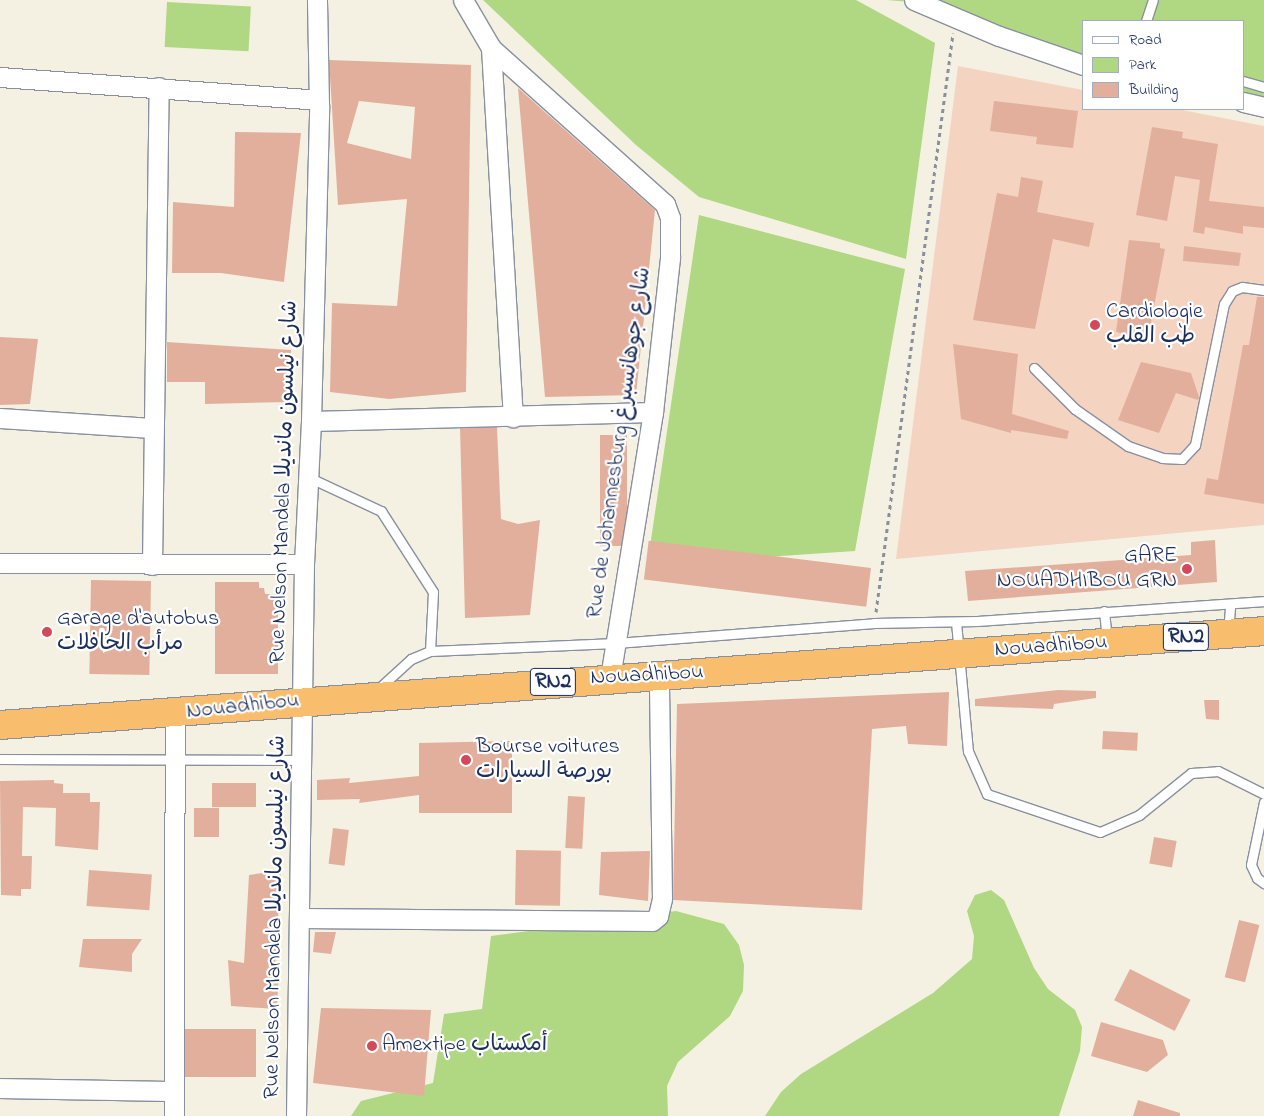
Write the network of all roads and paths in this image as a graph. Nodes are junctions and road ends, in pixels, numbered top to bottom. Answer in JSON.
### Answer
{"nodes":[{"id":1,"x":317,"y":0,"type":"edge"},
{"id":2,"x":463,"y":0,"type":"edge"},
{"id":3,"x":914,"y":0,"type":"edge"},
{"id":4,"x":1152,"y":0,"type":"edge"},
{"id":5,"x":955,"y":18,"type":"junction"},
{"id":6,"x":1146,"y":20,"type":"edge"},
{"id":7,"x":491,"y":48,"type":"junction"},
{"id":8,"x":1082,"y":65,"type":"edge"},
{"id":9,"x":0,"y":77,"type":"edge"},
{"id":10,"x":1244,"y":81,"type":"edge"},
{"id":11,"x":159,"y":87,"type":"junction"},
{"id":12,"x":1264,"y":87,"type":"edge"},
{"id":13,"x":318,"y":100,"type":"junction"},
{"id":14,"x":1244,"y":102,"type":"edge"},
{"id":15,"x":1264,"y":107,"type":"edge"},
{"id":16,"x":1264,"y":290,"type":"edge"},
{"id":17,"x":1034,"y":368,"type":"dead end"},
{"id":18,"x":653,"y":412,"type":"junction"},
{"id":19,"x":514,"y":417,"type":"junction"},
{"id":20,"x":0,"y":418,"type":"edge"},
{"id":21,"x":311,"y":421,"type":"junction"},
{"id":22,"x":152,"y":428,"type":"junction"},
{"id":23,"x":308,"y":477,"type":"junction"},
{"id":24,"x":0,"y":563,"type":"edge"},
{"id":25,"x":304,"y":564,"type":"junction"},
{"id":26,"x":152,"y":566,"type":"junction"},
{"id":27,"x":1264,"y":601,"type":"edge"},
{"id":28,"x":1230,"y":606,"type":"junction"},
{"id":29,"x":1104,"y":611,"type":"junction"},
{"id":30,"x":1264,"y":620,"type":"edge"},
{"id":31,"x":956,"y":622,"type":"junction"},
{"id":32,"x":874,"y":623,"type":"junction"},
{"id":33,"x":1264,"y":631,"type":"edge"},
{"id":34,"x":1230,"y":634,"type":"junction"},
{"id":35,"x":616,"y":643,"type":"junction"},
{"id":36,"x":1107,"y":643,"type":"junction"},
{"id":37,"x":430,"y":651,"type":"junction"},
{"id":38,"x":957,"y":654,"type":"junction"},
{"id":39,"x":658,"y":676,"type":"junction"},
{"id":40,"x":610,"y":678,"type":"junction"},
{"id":41,"x":372,"y":696,"type":"junction"},
{"id":42,"x":304,"y":700,"type":"junction"},
{"id":43,"x":175,"y":714,"type":"junction"},
{"id":44,"x":0,"y":725,"type":"edge"},
{"id":45,"x":0,"y":759,"type":"edge"},
{"id":46,"x":175,"y":760,"type":"junction"},
{"id":47,"x":303,"y":760,"type":"junction"},
{"id":48,"x":1264,"y":794,"type":"edge"},
{"id":49,"x":1264,"y":802,"type":"edge"},
{"id":50,"x":1264,"y":883,"type":"edge"},
{"id":51,"x":301,"y":918,"type":"junction"},
{"id":52,"x":0,"y":1088,"type":"edge"},
{"id":53,"x":174,"y":1091,"type":"junction"},
{"id":54,"x":174,"y":1116,"type":"edge"},
{"id":55,"x":296,"y":1116,"type":"edge"}],
"edges":[{"from":1,"to":13,"type":"street","name":"Rue Nelson Mandela شارع نيلسون مانديلا"},
{"from":2,"to":7,"type":"street","name":"Rue de Johannesburg شارع جوهانسبرغ"},
{"from":3,"to":5,"type":"street"},
{"from":4,"to":6,"type":"lane"},
{"from":5,"to":8,"type":"street"},
{"from":5,"to":32,"type":"path"},
{"from":7,"to":18,"type":"street","name":"Rue de Johannesburg شارع جوهانسبرغ"},
{"from":7,"to":19,"type":"street"},
{"from":9,"to":11,"type":"street"},
{"from":10,"to":12,"type":"lane"},
{"from":11,"to":13,"type":"street"},
{"from":11,"to":22,"type":"street"},
{"from":13,"to":21,"type":"street","name":"Rue Nelson Mandela شارع نيلسون مانديلا"},
{"from":14,"to":15,"type":"street"},
{"from":16,"to":17,"type":"lane"},
{"from":18,"to":19,"type":"street"},
{"from":18,"to":35,"type":"street","name":"Rue de Johannesburg شارع جوهانسبرغ"},
{"from":19,"to":21,"type":"street"},
{"from":20,"to":22,"type":"street"},
{"from":21,"to":23,"type":"street","name":"Rue Nelson Mandela شارع نيلسون مانديلا"},
{"from":22,"to":26,"type":"street"},
{"from":23,"to":25,"type":"street","name":"Rue Nelson Mandela شارع نيلسون مانديلا"},
{"from":23,"to":37,"type":"lane"},
{"from":24,"to":26,"type":"street"},
{"from":25,"to":26,"type":"street"},
{"from":25,"to":42,"type":"street","name":"Rue Nelson Mandela شارع نيلسون مانديلا"},
{"from":27,"to":28,"type":"lane"},
{"from":28,"to":29,"type":"lane"},
{"from":28,"to":34,"type":"lane"},
{"from":29,"to":31,"type":"lane"},
{"from":29,"to":36,"type":"lane"},
{"from":30,"to":34,"type":"highway"},
{"from":31,"to":32,"type":"lane"},
{"from":31,"to":38,"type":"lane"},
{"from":32,"to":35,"type":"lane"},
{"from":33,"to":34,"type":"highway","name":"Nouadhibou","number":"RN2"},
{"from":34,"to":36,"type":"highway","name":"Nouadhibou","number":"RN2"},
{"from":35,"to":37,"type":"lane"},
{"from":35,"to":40,"type":"street","name":"Rue de Johannesburg شارع جوهانسبرغ"},
{"from":36,"to":38,"type":"highway","name":"Nouadhibou","number":"RN2"},
{"from":37,"to":41,"type":"lane"},
{"from":38,"to":39,"type":"highway","name":"Nouadhibou","number":"RN2"},
{"from":38,"to":48,"type":"lane"},
{"from":39,"to":40,"type":"highway","name":"Nouadhibou","number":"RN2"},
{"from":39,"to":51,"type":"street"},
{"from":40,"to":41,"type":"highway","name":"Nouadhibou","number":"RN2"},
{"from":41,"to":42,"type":"highway","name":"Nouadhibou","number":"RN2"},
{"from":42,"to":43,"type":"highway","name":"Nouadhibou","number":"RN2"},
{"from":42,"to":47,"type":"street","name":"Rue Nelson Mandela شارع نيلسون مانديلا"},
{"from":43,"to":44,"type":"highway","name":"Nouadhibou","number":"RN2"},
{"from":43,"to":46,"type":"street"},
{"from":45,"to":46,"type":"lane"},
{"from":46,"to":47,"type":"lane"},
{"from":46,"to":53,"type":"street"},
{"from":47,"to":51,"type":"street","name":"Rue Nelson Mandela شارع نيلسون مانديلا"},
{"from":49,"to":50,"type":"lane"},
{"from":51,"to":55,"type":"street","name":"Rue Nelson Mandela شارع نيلسون مانديلا"},
{"from":52,"to":53,"type":"street"},
{"from":53,"to":54,"type":"street"}]}
